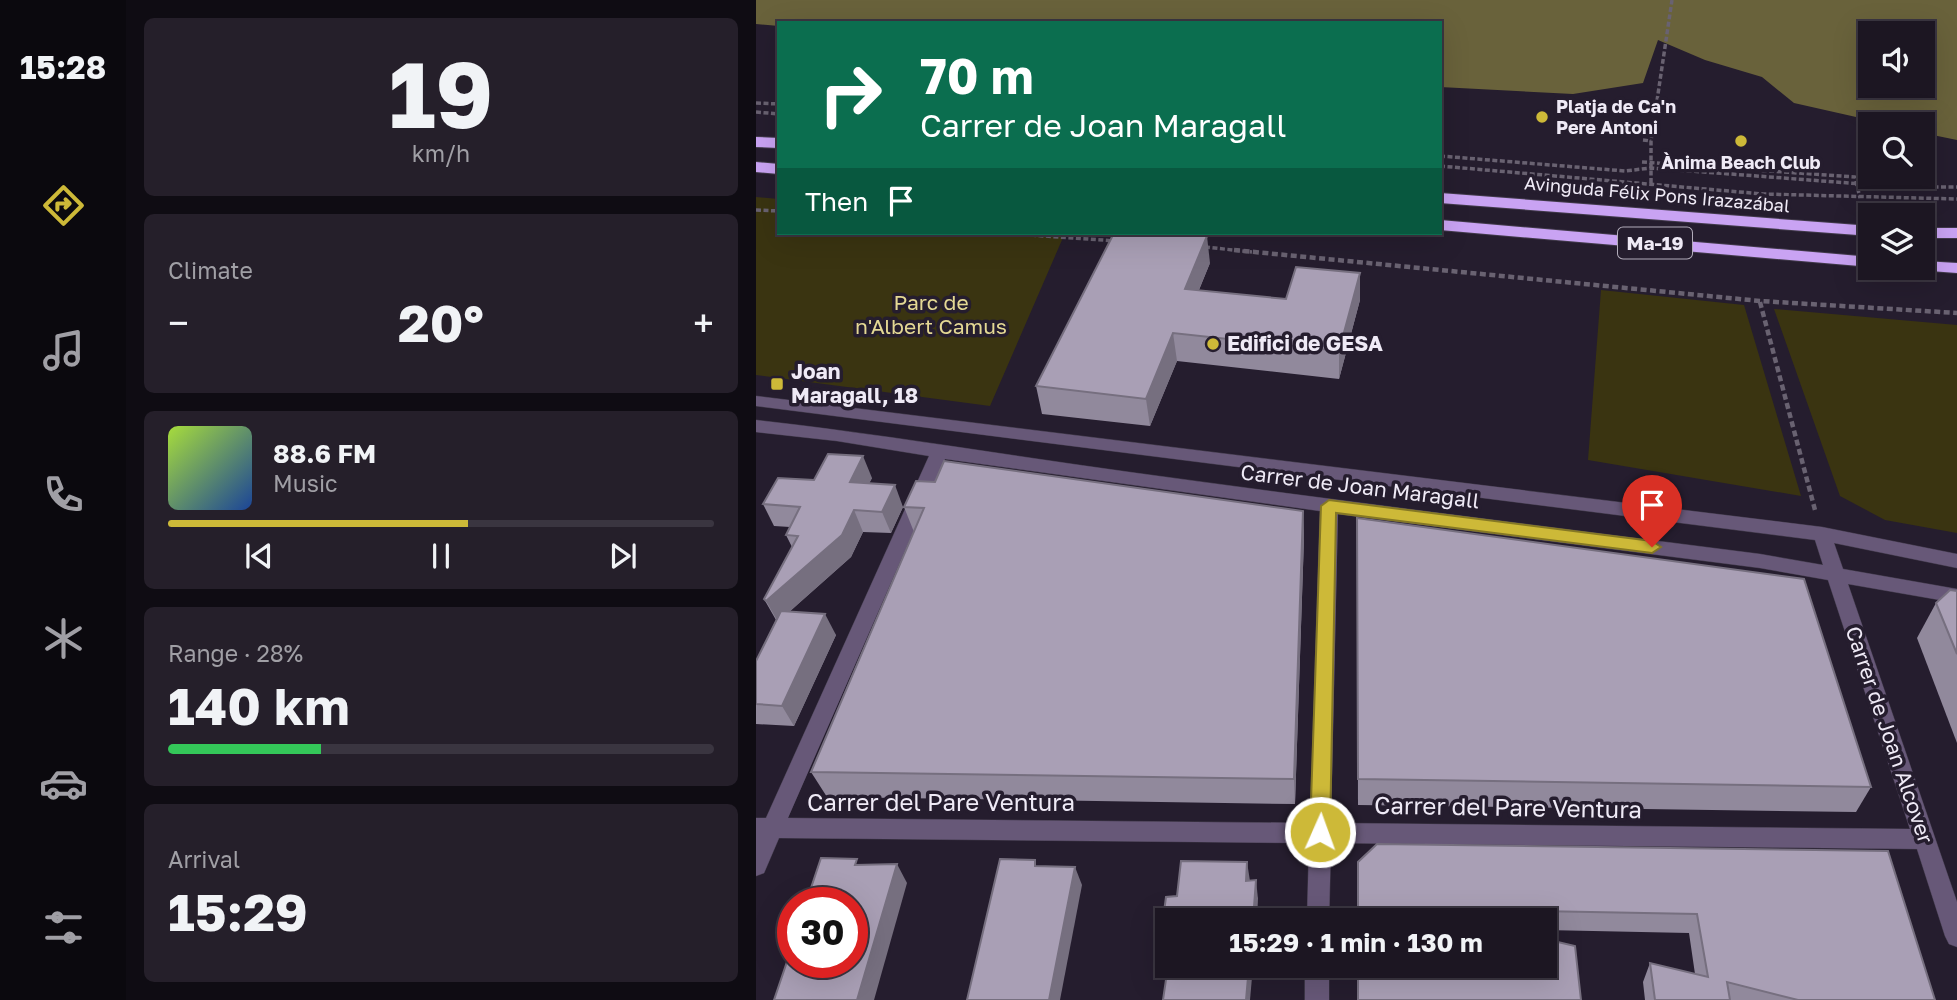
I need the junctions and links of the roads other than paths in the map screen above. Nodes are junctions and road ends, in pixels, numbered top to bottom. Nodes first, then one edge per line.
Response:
1 (756, 142) edge
2 (777, 144) edge
3 (756, 167) edge
4 (777, 169) edge
5 (1442, 198) edge
6 (1442, 225) edge
7 (1858, 230) edge
8 (1935, 233) edge
9 (1957, 233) edge
10 (1858, 261) edge
11 (1935, 267) edge
12 (1957, 268) edge
13 (756, 401) edge
14 (756, 426) edge
15 (939, 452) junction
16 (1329, 506) junction
17 (1822, 534) junction
18 (1957, 561) edge
19 (1835, 572) junction
20 (1957, 596) edge
21 (764, 828) edge
22 (1320, 832) junction
23 (1924, 839) junction
24 (756, 866) edge
25 (1318, 908) edge
26 (1957, 936) edge
27 (1317, 978) edge
28 (1317, 1000) edge

1 - 2 highway
3 - 4 highway
5 - 7 highway, Avinguda Félix Pons Irazazábal / Ma-19
6 - 10 highway, Ma-19
8 - 9 highway
11 - 12 highway
13 - 17 street, Carrer de Joan Maragall
14 - 15 street, Carrer de Joan Maragall
15 - 16 street, Carrer de Joan Maragall
15 - 21 street
16 - 19 street, Carrer de Joan Maragall
16 - 22 street
17 - 18 street, Carrer de Joan Maragall
17 - 19 street, Carrer de Joan Alcover
19 - 20 street, Carrer de Joan Maragall
19 - 23 street, Carrer de Joan Alcover
21 - 22 street, Carrer del Pare Ventura
21 - 24 street
22 - 23 street, Carrer del Pare Ventura
22 - 25 street
23 - 26 street, Carrer de Joan Alcover
27 - 28 street

